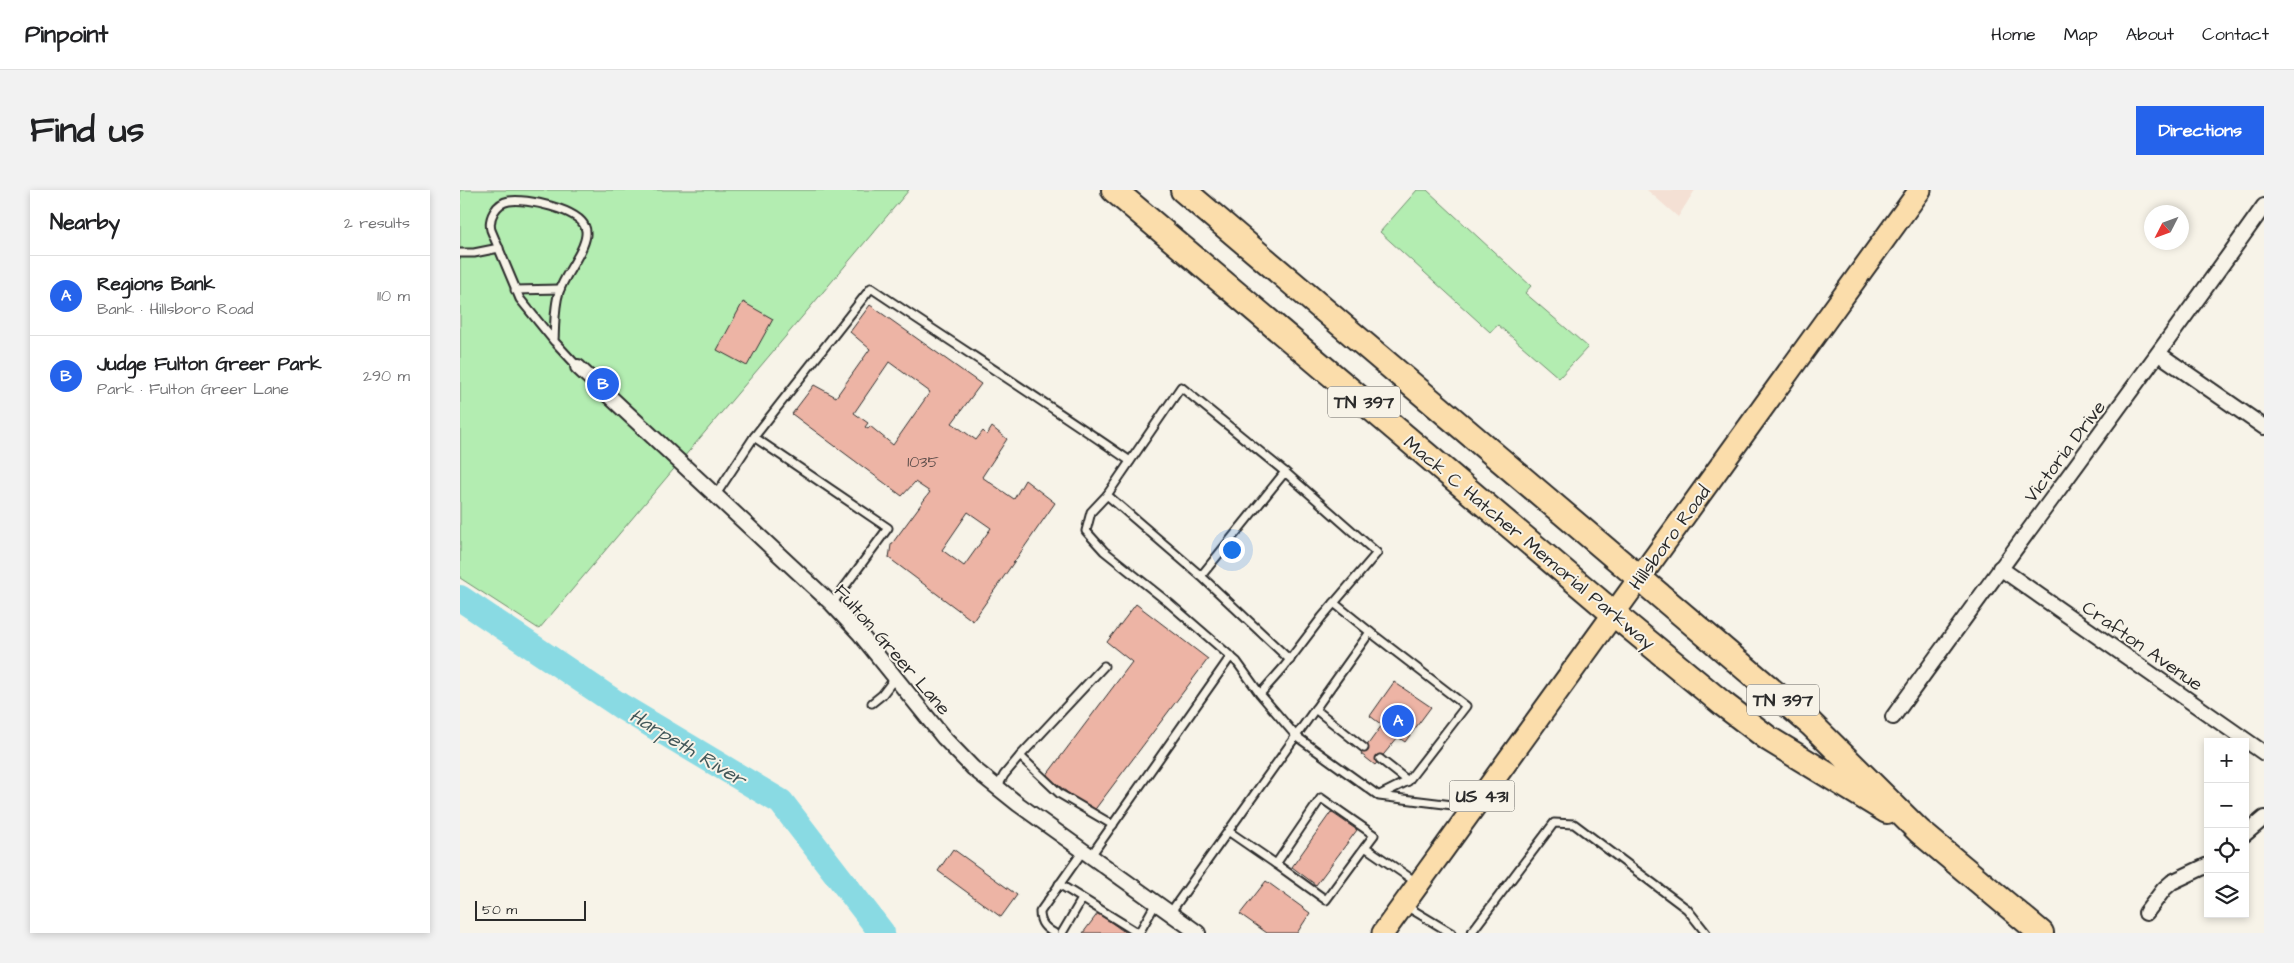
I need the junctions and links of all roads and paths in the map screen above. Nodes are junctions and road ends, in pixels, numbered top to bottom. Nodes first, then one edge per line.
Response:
1 (1114, 190) edge
2 (1183, 190) edge
3 (1920, 190) edge
4 (2264, 206) edge
5 (499, 248) junction
6 (460, 253) edge
7 (560, 289) junction
8 (516, 290) junction
9 (554, 341) junction
10 (2159, 354) junction
11 (578, 367) joint
12 (2264, 427) edge
13 (754, 437) junction
14 (1130, 461) junction
15 (1285, 472) junction
16 (1107, 495) junction
17 (715, 496) junction
18 (2000, 568) junction
19 (1201, 576) junction
20 (1640, 578) junction
21 (1334, 603) junction
22 (832, 604) junction
23 (1614, 614) junction
24 (1370, 632) junction
25 (1231, 656) junction
26 (1290, 660) junction
27 (1104, 666) dead end
28 (895, 678) junction
29 (1260, 694) junction
30 (872, 703) dead end
31 (1315, 708) junction
32 (1893, 717) dead end
33 (1296, 736) junction
34 (1364, 748) dead end
35 (2264, 752) edge
36 (1020, 756) junction
37 (1380, 759) dead end
38 (1408, 781) junction
39 (997, 788) junction
40 (1379, 796) junction
41 (1474, 807) junction
42 (2264, 818) edge
43 (1114, 825) junction
44 (1228, 831) junction
45 (1919, 831) junction
46 (2249, 831) edge
47 (1365, 847) junction
48 (1087, 854) junction
49 (1276, 864) junction
50 (2204, 867) edge
51 (1059, 884) junction
52 (1419, 884) junction
53 (1082, 899) junction
54 (1156, 903) junction
55 (1404, 904) junction
56 (2146, 912) dead end
57 (1170, 913) junction
58 (1054, 933) edge
59 (1062, 933) edge
60 (1138, 933) edge
61 (1198, 933) edge
62 (1383, 933) edge
63 (1451, 933) edge
64 (1471, 933) edge
65 (1706, 933) edge
66 (2041, 933) edge

1 - 23 highway, Mack C Hatcher Memorial Parkway / TN 397
2 - 20 highway, Mack C Hatcher Memorial Parkway / TN 397
3 - 20 main road, Hillsboro Road
4 - 10 street, Victoria Drive
5 - 6 lane
5 - 7 lane
5 - 8 lane
7 - 8 lane
7 - 9 lane
8 - 9 lane
9 - 11 lane
10 - 12 street
10 - 18 street, Victoria Drive
11 - 17 street, Fulton Greer Lane
13 - 14 lane
13 - 17 lane
13 - 22 lane
14 - 15 lane
14 - 16 lane
15 - 19 lane
15 - 21 lane
16 - 19 lane
16 - 25 lane
17 - 22 street, Fulton Greer Lane
18 - 32 street, Victoria Drive
18 - 35 street, Crafton Avenue
19 - 26 lane
20 - 23 main road, Hillsboro Road / US 431
20 - 45 highway, Mack C Hatcher Memorial Parkway / TN 397
21 - 24 lane
21 - 26 lane
22 - 28 street, Fulton Greer Lane
23 - 41 main road, Hillsboro Road / US 431
23 - 45 highway, Mack C Hatcher Memorial Parkway / TN 397
24 - 31 lane
24 - 38 lane
25 - 29 lane
25 - 43 lane
26 - 29 lane
27 - 36 lane
28 - 30 lane
28 - 39 street, Fulton Greer Lane
29 - 33 lane
31 - 33 lane
31 - 34 lane
33 - 40 lane
33 - 44 lane
36 - 39 lane
36 - 43 lane
37 - 38 lane
38 - 40 lane
39 - 48 street, Fulton Greer Lane
40 - 41 lane
41 - 52 main road, Hillsboro Road / US 431
42 - 46 street
43 - 48 lane
44 - 49 lane
44 - 57 lane
45 - 66 highway, Mack C Hatcher Memorial Parkway / TN 397
47 - 49 lane
47 - 49 lane
47 - 52 lane
48 - 51 lane
48 - 54 street, Fulton Greer Lane
50 - 56 street
51 - 53 lane
51 - 58 lane
52 - 55 main road, Hillsboro Road / US 431
53 - 59 lane
53 - 60 lane
54 - 57 street, Fulton Greer Lane
54 - 60 lane
55 - 62 main road, Hillsboro Road / US 431
55 - 63 lane
57 - 61 street, Fulton Greer Lane
64 - 65 lane

